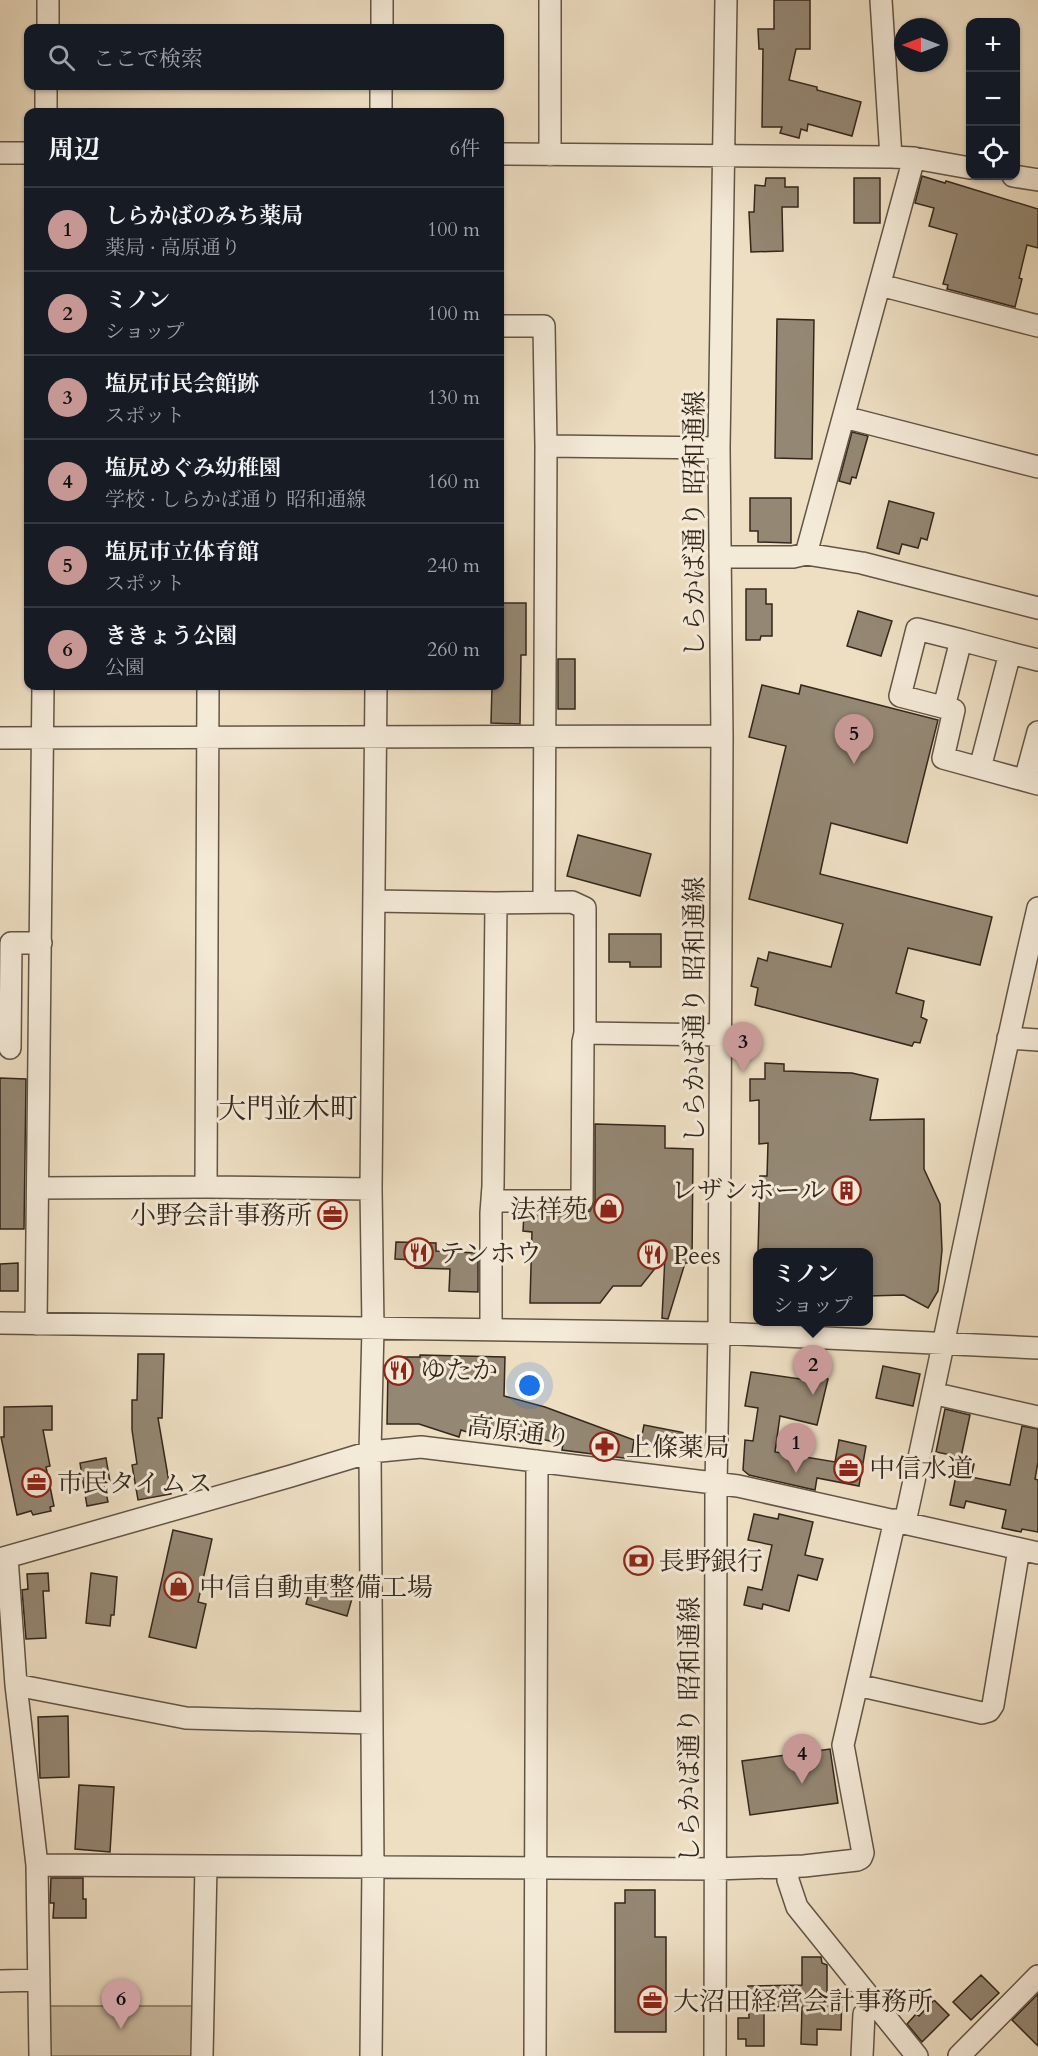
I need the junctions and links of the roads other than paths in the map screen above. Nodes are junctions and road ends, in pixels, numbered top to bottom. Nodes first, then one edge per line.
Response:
1 (48, 0) edge
2 (382, 0) edge
3 (550, 0) edge
4 (726, 0) edge
5 (881, 0) edge
6 (48, 24) edge
7 (382, 24) edge
8 (46, 90) edge
9 (381, 90) edge
10 (46, 108) edge
11 (381, 108) edge
12 (0, 153) edge
13 (24, 153) edge
14 (504, 154) edge
15 (550, 155) junction
16 (724, 155) junction
17 (891, 157) junction
18 (914, 158) junction
19 (966, 167) edge
20 (1020, 177) edge
21 (1038, 180) edge
22 (880, 285) junction
23 (504, 326) edge
24 (1038, 326) edge
25 (844, 417) junction
26 (546, 446) junction
27 (719, 448) junction
28 (1038, 467) edge
29 (806, 554) junction
30 (720, 557) junction
31 (1038, 608) edge
32 (961, 640) junction
33 (1010, 652) junction
34 (1038, 660) edge
35 (43, 690) edge
36 (207, 690) edge
37 (376, 690) edge
38 (944, 707) junction
39 (1038, 732) edge
40 (722, 736) junction
41 (207, 737) junction
42 (375, 737) junction
43 (0, 738) edge
44 (43, 738) junction
45 (543, 738) junction
46 (980, 768) junction
47 (1031, 782) edge
48 (374, 901) junction
49 (544, 902) junction
50 (496, 903) junction
51 (1038, 908) edge
52 (41, 943) junction
53 (5, 1005) edge
54 (585, 1033) junction
55 (720, 1035) junction
56 (1008, 1038) junction
57 (1038, 1040) edge
58 (5, 1048) edge
59 (40, 1048) junction
60 (206, 1187) junction
61 (39, 1188) junction
62 (371, 1189) junction
63 (492, 1201) junction
64 (0, 1323) edge
65 (36, 1324) junction
66 (373, 1328) junction
67 (491, 1329) junction
68 (719, 1333) junction
69 (945, 1343) junction
70 (1038, 1348) edge
71 (945, 1396) dead end
72 (1038, 1417) edge
73 (370, 1452) junction
74 (537, 1461) junction
75 (716, 1484) junction
76 (900, 1521) junction
77 (1028, 1551) edge
78 (3, 1558) edge
79 (16, 1685) junction
80 (857, 1685) junction
81 (372, 1723) junction
82 (37, 1865) junction
83 (206, 1866) junction
84 (373, 1866) junction
85 (535, 1867) junction
86 (788, 1867) junction
87 (716, 1869) junction
88 (1038, 1976) edge
89 (39, 1980) junction
90 (0, 1981) edge
91 (874, 2004) junction
92 (40, 2056) edge
93 (202, 2056) edge
94 (370, 2056) edge
95 (535, 2056) edge
96 (715, 2056) edge
97 (862, 2056) edge
98 (917, 2056) edge
99 (959, 2056) edge

1 - 6 street
2 - 7 street
3 - 15 street
4 - 16 street, しらかば通り 昭和通線
5 - 17 street
8 - 10 street
9 - 11 street
12 - 13 street
14 - 15 street
15 - 16 street
16 - 17 street
16 - 27 street, しらかば通り 昭和通線
17 - 18 street
18 - 19 street
18 - 22 street
20 - 21 street
22 - 24 street
22 - 25 street
23 - 26 street
25 - 28 street
25 - 29 street
26 - 27 street
26 - 45 street
27 - 30 street, しらかば通り 昭和通線
29 - 30 street
29 - 31 street
30 - 40 street, しらかば通り 昭和通線
32 - 33 street
32 - 38 street
32 - 38 street
33 - 34 street
33 - 46 street
35 - 44 street
36 - 41 street
37 - 42 street
38 - 46 street
39 - 47 street
40 - 45 street
40 - 55 street, しらかば通り 昭和通線
41 - 42 street
41 - 44 street
41 - 60 street
42 - 45 street
42 - 48 street
43 - 44 street
44 - 52 street
45 - 49 street
46 - 47 street
48 - 50 street
48 - 62 street
49 - 50 street
49 - 54 street
50 - 63 street
51 - 56 street
52 - 53 street
52 - 59 street
53 - 58 street
54 - 55 street
54 - 63 street
55 - 68 street, しらかば通り 昭和通線
56 - 57 street
56 - 69 street
58 - 59 street
59 - 61 street
60 - 61 street
60 - 62 street
61 - 65 street
62 - 66 street
63 - 67 street
64 - 65 street
65 - 66 street
66 - 67 street
66 - 73 street
67 - 68 street
68 - 69 street
68 - 75 street, しらかば通り 昭和通線
69 - 70 street
69 - 76 street
71 - 72 street
73 - 74 street, 高原通り
73 - 78 street, 高原通り
73 - 81 street
74 - 75 street, 高原通り
74 - 85 street
75 - 76 street, 高原通り
75 - 87 street, しらかば通り 昭和通線
76 - 77 street, 高原通り
76 - 80 street
77 - 80 street
78 - 79 street
79 - 81 street
79 - 82 street
80 - 86 street
81 - 84 street
82 - 83 street
82 - 89 street
83 - 84 street
83 - 93 street
84 - 85 street
84 - 94 street
85 - 87 street
85 - 95 street
86 - 87 street
86 - 91 street
87 - 96 street, しらかば通り 昭和通線
88 - 99 street
89 - 90 street
89 - 92 street
91 - 97 street
91 - 98 street

